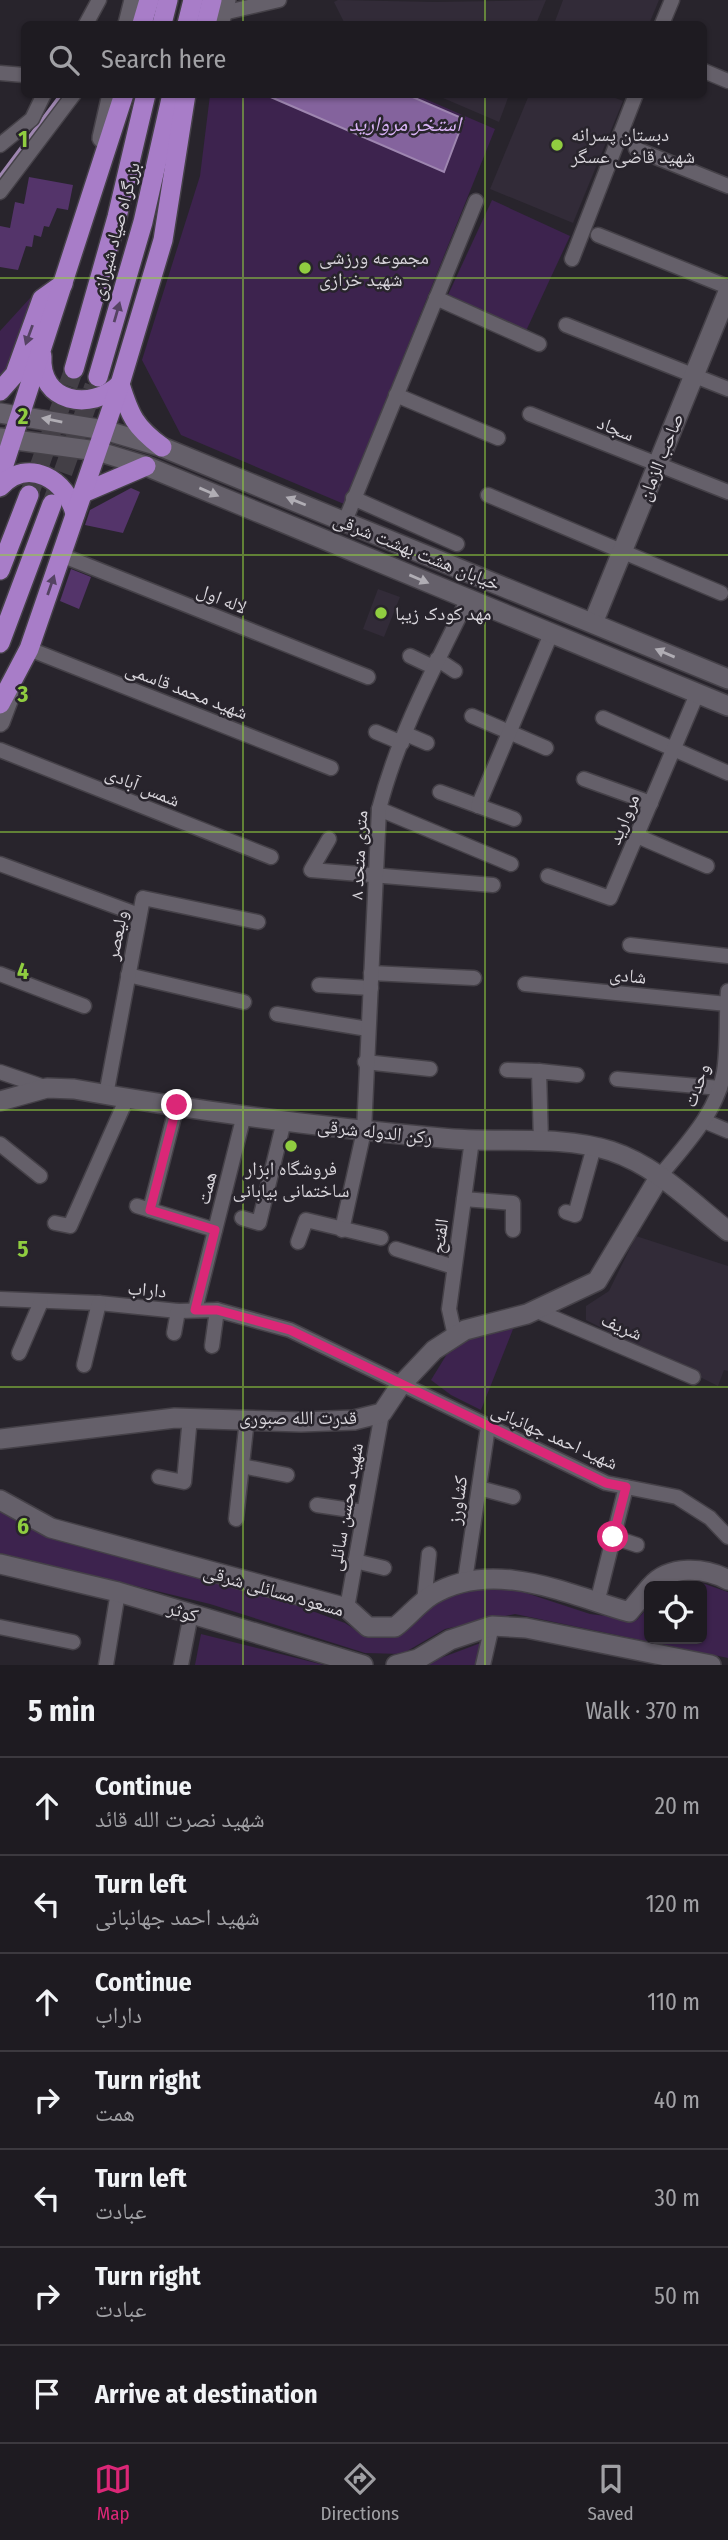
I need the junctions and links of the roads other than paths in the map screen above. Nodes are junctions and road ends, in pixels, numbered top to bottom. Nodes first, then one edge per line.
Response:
1 (99, 0) edge
2 (134, 0) edge
3 (149, 0) edge
4 (168, 0) edge
5 (193, 0) edge
6 (279, 0) edge
7 (672, 0) edge
8 (220, 9) edge
9 (88, 21) edge
10 (132, 21) edge
11 (134, 21) edge
12 (163, 21) edge
13 (188, 21) edge
14 (664, 21) edge
15 (707, 72) edge
16 (0, 73) edge
17 (21, 75) edge
18 (728, 81) edge
19 (42, 98) edge
20 (71, 98) edge
21 (111, 98) edge
22 (123, 98) edge
23 (145, 98) edge
24 (171, 98) edge
25 (185, 98) edge
26 (195, 98) edge
27 (634, 98) edge
28 (0, 145) edge
29 (636, 149) dead end
30 (728, 186) edge
31 (0, 192) edge
32 (89, 194) junction
33 (476, 201) dead end
34 (598, 235) dead end
35 (163, 240) junction
36 (572, 259) dead end
37 (63, 284) junction
38 (728, 290) edge
39 (436, 298) junction
40 (566, 325) dead end
41 (539, 344) dead end
42 (43, 348) junction
43 (74, 369) tunnel mouth
44 (693, 375) junction
45 (98, 377) tunnel mouth
46 (120, 384) junction
47 (728, 390) edge
48 (0, 391) edge
49 (396, 395) junction
50 (0, 412) edge
51 (530, 414) dead end
52 (22, 415) junction
53 (104, 430) junction
54 (6, 438) edge
55 (498, 438) dead end
56 (162, 447) junction
57 (97, 450) junction
58 (656, 464) junction
59 (146, 466) junction
60 (0, 477) edge
61 (0, 487) edge
62 (728, 492) edge
63 (83, 493) junction
64 (29, 495) tunnel mouth
65 (488, 495) dead end
66 (353, 498) junction
67 (51, 504) tunnel mouth
68 (75, 514) junction
69 (345, 521) junction
70 (457, 544) dead end
71 (621, 551) junction
72 (61, 555) junction
73 (0, 570) edge
74 (721, 593) dead end
75 (468, 599) junction
76 (593, 623) junction
77 (551, 634) junction
78 (636, 640) junction
79 (0, 643) edge
80 (29, 649) junction
81 (410, 656) dead end
82 (435, 663) junction
83 (625, 664) junction
84 (455, 671) dead end
85 (368, 677) dead end
86 (728, 679) edge
87 (697, 694) junction
88 (0, 704) edge
89 (728, 706) edge
90 (472, 716) dead end
91 (603, 718) dead end
92 (0, 722) edge
93 (376, 732) dead end
94 (509, 733) junction
95 (404, 739) junction
96 (427, 743) dead end
97 (546, 748) dead end
98 (674, 749) junction
99 (0, 750) edge
100 (331, 768) dead end
101 (728, 773) edge
102 (584, 779) dead end
103 (440, 792) dead end
104 (651, 803) junction
105 (478, 806) junction
106 (379, 809) junction
107 (514, 819) dead end
108 (637, 836) junction
109 (329, 839) dead end
110 (271, 858) dead end
111 (0, 864) edge
112 (511, 864) dead end
113 (707, 866) dead end
114 (548, 876) dead end
115 (376, 877) junction
116 (493, 885) dead end
117 (139, 915) junction
118 (258, 922) dead end
119 (630, 945) dead end
120 (728, 956) edge
121 (0, 974) edge
122 (128, 975) junction
123 (474, 978) dead end
124 (371, 980) junction
125 (525, 984) dead end
126 (319, 985) dead end
127 (728, 991) edge
128 (244, 1002) dead end
129 (727, 1004) edge
130 (84, 1006) dead end
131 (277, 1014) dead end
132 (368, 1029) junction
133 (365, 1062) junction
134 (430, 1069) dead end
135 (507, 1070) dead end
136 (726, 1070) edge
137 (539, 1071) junction
138 (0, 1072) edge
139 (577, 1075) dead end
140 (617, 1079) dead end
141 (47, 1088) junction
142 (720, 1088) junction
143 (106, 1095) junction
144 (127, 1098) junction
145 (0, 1101) edge
146 (177, 1105) junction
147 (244, 1115) junction
148 (284, 1121) junction
149 (704, 1121) junction
150 (363, 1131) junction
151 (728, 1131) edge
152 (472, 1140) junction
153 (541, 1142) junction
154 (0, 1144) edge
155 (594, 1147) junction
156 (40, 1176) dead end
157 (660, 1176) junction
158 (464, 1199) junction
159 (566, 1212) dead end
160 (242, 1218) dead end
161 (55, 1223) dead end
162 (215, 1230) junction
163 (341, 1230) junction
164 (513, 1230) dead end
165 (728, 1231) edge
166 (381, 1238) dead end
167 (298, 1242) dead end
168 (396, 1249) dead end
169 (454, 1267) junction
170 (0, 1299) edge
171 (41, 1302) junction
172 (99, 1303) junction
173 (195, 1310) junction
174 (217, 1310) junction
175 (535, 1310) junction
176 (178, 1311) junction
177 (174, 1333) dead end
178 (455, 1336) junction
179 (212, 1346) dead end
180 (19, 1353) dead end
181 (84, 1365) dead end
182 (693, 1377) dead end
183 (400, 1386) junction
184 (382, 1413) junction
185 (190, 1417) junction
186 (247, 1419) junction
187 (488, 1427) junction
188 (0, 1439) edge
189 (242, 1466) junction
190 (287, 1475) dead end
191 (159, 1477) dead end
192 (626, 1487) junction
193 (478, 1488) junction
194 (513, 1497) dead end
195 (0, 1500) edge
196 (317, 1505) dead end
197 (364, 1512) junction
198 (236, 1519) dead end
199 (613, 1537) junction
200 (728, 1537) edge
201 (637, 1545) dead end
202 (429, 1554) dead end
203 (355, 1561) junction
204 (0, 1564) edge
205 (384, 1568) dead end
206 (465, 1580) junction
207 (728, 1580) edge
208 (655, 1581) edge
209 (118, 1592) junction
210 (644, 1594) edge
211 (424, 1602) junction
212 (597, 1603) junction
213 (346, 1608) junction
214 (191, 1614) junction
215 (492, 1626) junction
216 (0, 1627) edge
217 (73, 1642) dead end
218 (107, 1665) edge
219 (181, 1665) edge
220 (363, 1665) edge
221 (396, 1665) edge
222 (483, 1665) edge
223 (711, 1665) edge

1 - 9 street
2 - 10 main road
3 - 11 highway
4 - 12 highway
5 - 13 highway
6 - 8 street
7 - 14 street
15 - 18 street
16 - 17 street
19 - 28 street
20 - 31 street
21 - 32 main road
22 - 32 highway
23 - 43 highway, بزرگراه صیاد شیرازی
45 -> 24 highway, بزرگراه صیاد شیرازی
25 - 35 highway
26 - 35 main road
27 - 36 street
29 - 30 street
32 - 37 highway
33 - 39 street
34 - 38 street
35 - 46 highway
37 - 42 highway
37 -> 48 highway
38 - 44 main road, صاحب الزمان
39 - 41 street
39 - 49 street
40 - 44 street
42 - 46 highway
42 - 52 highway
44 - 47 street
44 - 58 main road, صاحب الزمان
46 - 53 highway
46 - 56 highway
49 - 55 street
49 - 66 street
50 - 52 main road, خیابان هشت بهشت شرقی
51 - 58 street, سجاد
53 -> 52 main road, خیابان هشت بهشت شرقی
52 - 54 highway
53 - 56 main road, خیابان هشت بهشت شرقی
53 - 57 highway
54 - 57 main road, خیابان هشت بهشت شرقی
54 - 60 highway
69 -> 56 main road, خیابان هشت بهشت شرقی
57 - 59 main road, خیابان هشت بهشت شرقی
57 - 63 highway
58 - 62 street, سجاد
58 - 71 main road, صاحب الزمان
59 - 63 highway
59 -> 75 main road, خیابان هشت بهشت شرقی
61 - 68 highway
63 - 68 highway
64 - 73 highway
65 - 71 street
66 - 69 street
66 - 70 street
67 - 79 highway
68 - 72 highway
69 - 76 main road, خیابان هشت بهشت شرقی
71 - 74 street
71 - 76 main road, صاحب الزمان
80 -> 72 highway
72 - 85 street, لاله اول
75 - 77 main road, خیابان هشت بهشت شرقی
75 - 82 street, ۸ متری متحد
76 - 78 main road, خیابان هشت بهشت شرقی
77 - 83 main road, خیابان هشت بهشت شرقی
77 - 94 street
78 - 83 main road
86 -> 78 main road, خیابان هشت بهشت شرقی
80 - 88 highway
80 - 92 main road
80 - 100 street, شهید محمد قاسمی
81 - 82 street
82 - 84 street
82 - 95 street, ۸ متری متحد
83 - 87 main road, خیابان هشت بهشت شرقی
87 - 89 main road, خیابان هشت بهشت شرقی
87 - 98 street, مروارید
90 - 94 street
91 - 98 street
93 - 95 street
94 - 97 street
94 - 105 street
95 - 96 street
95 - 106 street, ۸ متری متحد
98 - 101 street
98 - 104 street, مروارید
99 - 110 street, شمس آبادی
102 - 104 street
103 - 105 street
104 - 108 street, مروارید
105 - 107 street
106 - 112 street
106 - 115 street, ۸ متری متحد
108 - 113 street
108 - 114 street, مروارید
109 - 115 street
111 - 117 street
115 - 116 street
115 - 124 street, ۸ متری متحد
117 - 118 street, ولیعصر
117 - 122 street, ولیعصر
119 - 120 street
121 - 130 street
122 - 128 street
122 - 143 street, ولیعصر
123 - 124 street
124 - 126 street
124 - 132 street, ۸ متری متحد
125 - 129 street, شادی
127 - 129 street, وحدت
129 - 136 street, وحدت
131 - 132 street
132 - 133 street, ۸ متری متحد
133 - 134 street
133 - 150 street, ۸ متری متحد
135 - 137 street
136 - 142 street, وحدت
137 - 139 street
137 - 153 street
138 - 141 street
140 - 142 street
141 - 143 main road, رکن الدوله شرقی
141 - 145 main road, رکن الدوله شرقی
142 - 149 street, وحدت
143 - 144 main road, رکن الدوله شرقی
144 - 146 main road, رکن الدوله شرقی
144 - 161 street
146 - 147 main road, رکن الدوله شرقی
146 - 162 street
147 - 148 main road, رکن الدوله شرقی
147 - 162 street, همت
148 - 150 main road, رکن الدوله شرقی
148 - 160 street
149 - 151 street
149 - 157 street, وحدت
150 - 152 main road, رکن الدوله شرقی
150 - 163 street, ۸ متری متحد
152 - 153 main road, رکن الدوله شرقی
152 - 158 street, الفتح
153 - 155 main road, رکن الدوله شرقی
154 - 156 street
155 - 157 main road, رکن الدوله شرقی
155 - 159 street
157 - 165 main road, رکن الدوله شرقی
157 - 175 main road, قدرت الله صبوری
158 - 164 street
158 - 169 street, الفتح
162 - 173 street, همت
163 - 166 street
163 - 167 street
168 - 169 street
169 - 178 street, الفتح
170 - 171 street, داراب
171 - 172 street, داراب
171 - 180 street
172 - 176 street, داراب
172 - 181 street
173 - 174 street, داراب
173 - 176 street, داراب
174 - 179 street
174 - 183 street, داراب
175 - 178 main road, قدرت الله صبوری
175 - 182 street, شریف
176 - 177 street
178 - 183 main road, قدرت الله صبوری
183 - 184 main road, قدرت الله صبوری
183 - 187 street, شهید احمد جهانبانی
184 - 186 main road, قدرت الله صبوری
184 - 197 street, شهید محسن سائلی
185 - 186 main road, قدرت الله صبوری
185 - 188 main road, قدرت الله صبوری
185 - 191 street
186 - 189 street
187 - 192 street, شهید احمد جهانبانی
187 - 193 street, کشاورز
189 - 190 street
189 - 198 street
192 - 199 street
192 - 200 street, شهید احمد جهانبانی
193 - 194 street
193 - 206 street, کشاورز
195 - 213 main road, مسعود مسائلی شرقی
196 - 197 street
197 - 203 street, شهید محسن سائلی
199 - 201 street
199 - 212 street
202 - 211 street
203 - 205 street
203 - 213 street, شهید محسن سائلی
204 - 209 main road, کوثر
206 - 211 main road, مسعود مسائلی شرقی
206 - 212 main road, مسعود مسائلی شرقی
207 - 208 main road, مسعود مسائلی شرقی
209 - 214 main road, کوثر
209 - 218 street
210 - 212 main road, مسعود مسائلی شرقی
211 - 213 main road, مسعود مسائلی شرقی
214 - 219 street
214 - 220 main road, کوثر
215 - 221 main road
215 - 222 street
215 - 223 main road
216 - 217 street

